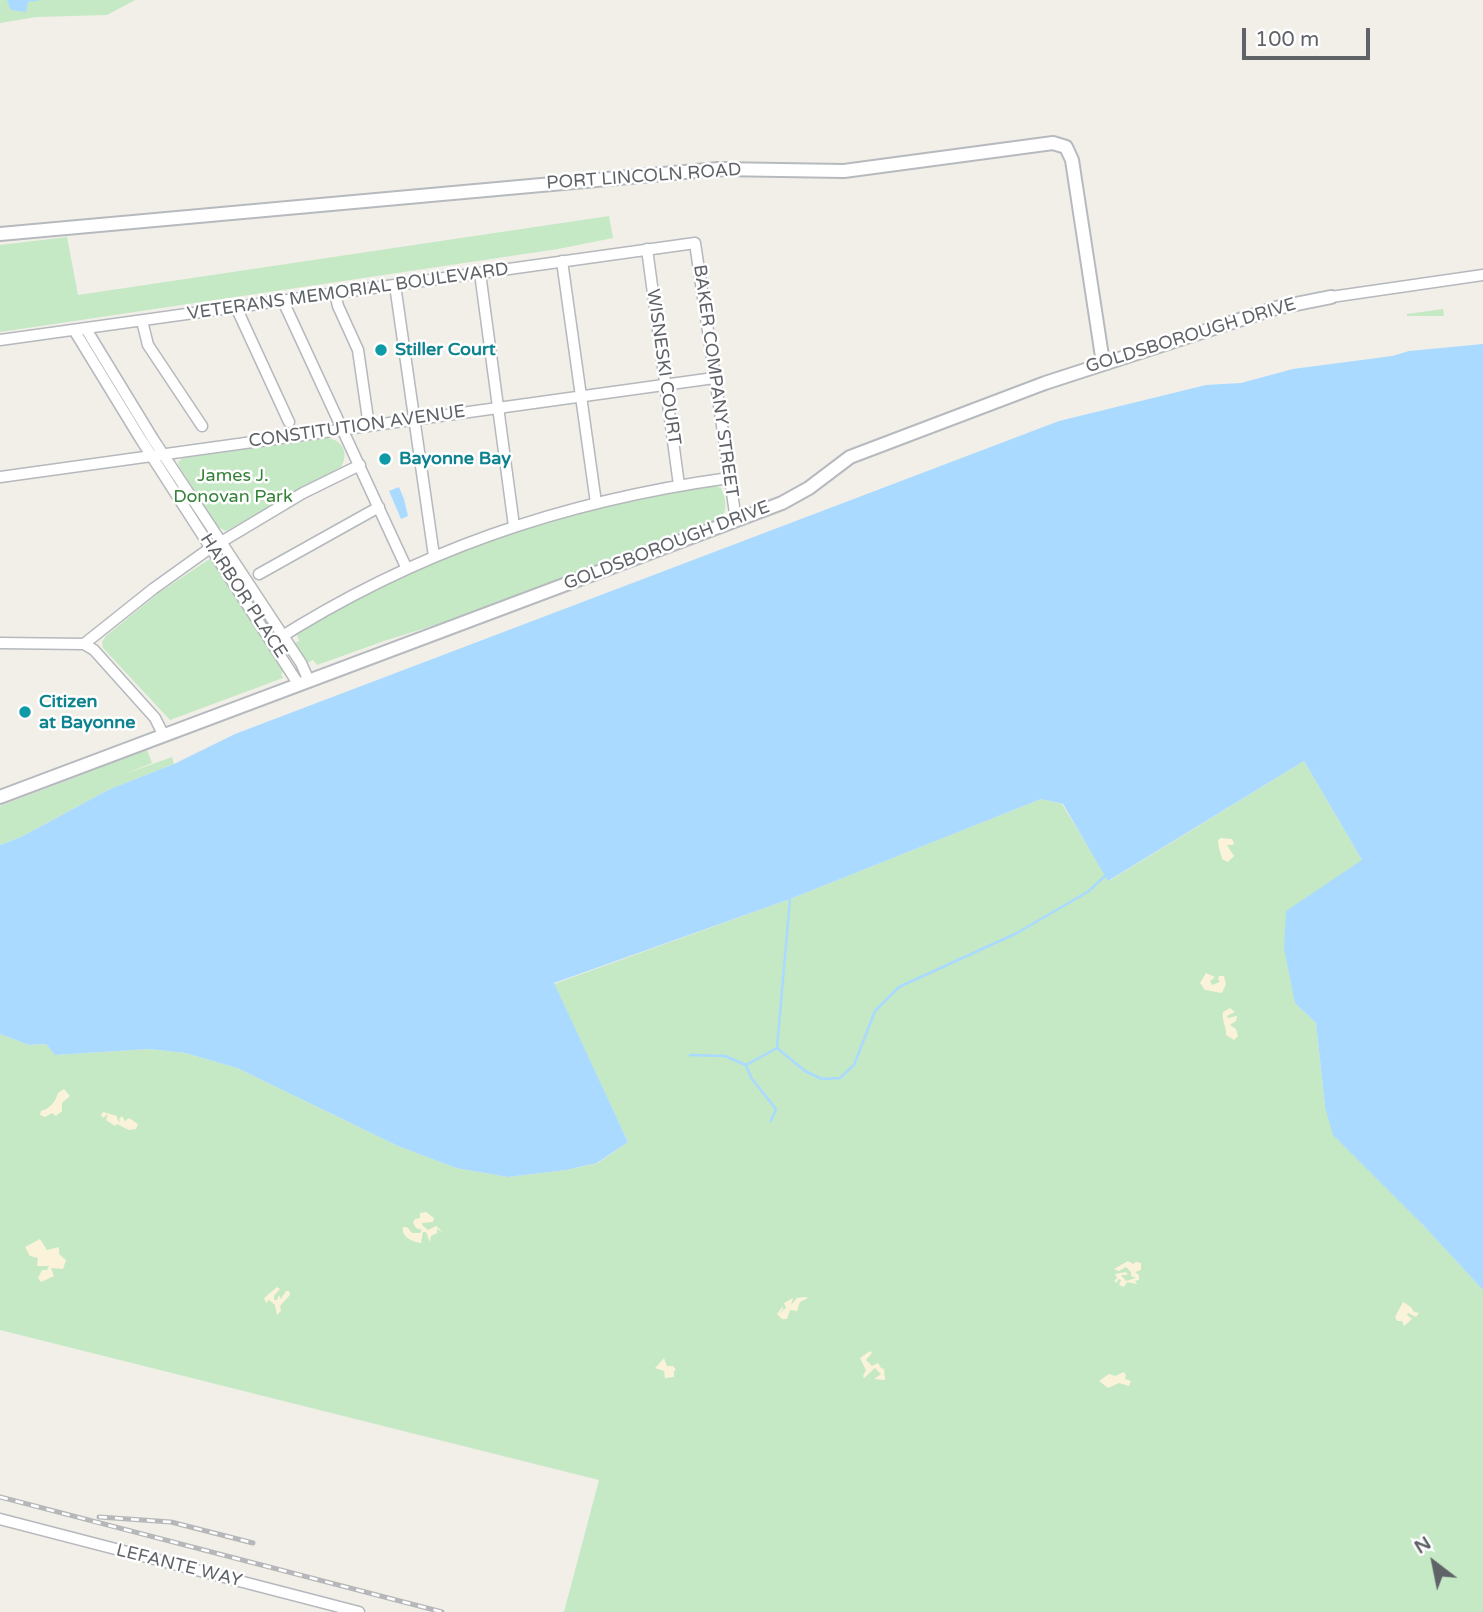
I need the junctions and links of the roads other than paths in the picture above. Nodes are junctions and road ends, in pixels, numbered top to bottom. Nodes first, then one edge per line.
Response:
1 (1, 234) edge
2 (695, 243) joint
3 (647, 249) junction
4 (562, 261) junction
5 (480, 273) junction
6 (1483, 275) edge
7 (395, 285) junction
8 (335, 293) junction
9 (1331, 297) joint
10 (283, 301) junction
11 (236, 307) junction
12 (142, 321) junction
13 (86, 329) junction
14 (74, 330) junction
15 (0, 340) edge
16 (1103, 363) junction
17 (714, 378) junction
18 (665, 385) junction
19 (581, 396) junction
20 (498, 408) junction
21 (414, 420) junction
22 (289, 422) dead end
23 (202, 426) dead end
24 (369, 426) junction
25 (344, 429) junction
26 (164, 454) junction
27 (152, 456) junction
28 (360, 465) junction
29 (0, 477) edge
30 (729, 478) junction
31 (679, 485) junction
32 (596, 503) junction
33 (379, 507) junction
34 (736, 520) junction
35 (514, 526) junction
36 (222, 541) junction
37 (212, 547) junction
38 (434, 555) junction
39 (407, 567) junction
40 (259, 574) dead end
41 (283, 635) junction
42 (273, 642) junction
43 (0, 643) edge
44 (84, 644) junction
45 (304, 683) junction
46 (164, 736) junction
47 (0, 797) edge
48 (0, 1520) edge
49 (359, 1612) edge

1 - 16 street, PORT LINCOLN ROAD
2 - 3 street, VETERANS MEMORIAL BOULEVARD
2 - 17 street, BAKER COMPANY STREET
3 - 4 street, VETERANS MEMORIAL BOULEVARD
3 - 18 street, WISNESKI COURT
4 - 5 street, VETERANS MEMORIAL BOULEVARD
4 - 19 street
5 - 7 street, VETERANS MEMORIAL BOULEVARD
5 - 20 street
6 - 9 street
7 - 8 street, VETERANS MEMORIAL BOULEVARD
7 - 21 street
8 - 10 street, VETERANS MEMORIAL BOULEVARD
8 - 24 street
9 - 16 street, GOLDSBOROUGH DRIVE
10 - 11 street, VETERANS MEMORIAL BOULEVARD
10 - 25 street
11 - 12 street, VETERANS MEMORIAL BOULEVARD
11 - 22 street
12 - 13 street, VETERANS MEMORIAL BOULEVARD
12 - 23 street
13 - 14 street, VETERANS MEMORIAL BOULEVARD
13 - 26 street, HARBOR PLACE
14 - 15 street, VETERANS MEMORIAL BOULEVARD
14 - 27 street, HARBOR PLACE
16 - 34 street, GOLDSBOROUGH DRIVE
17 - 18 street, CONSTITUTION AVENUE
17 - 30 street, BAKER COMPANY STREET
18 - 19 street, CONSTITUTION AVENUE
18 - 31 street, WISNESKI COURT
19 - 20 street, CONSTITUTION AVENUE
19 - 32 street
20 - 21 street, CONSTITUTION AVENUE
20 - 35 street
21 - 24 street, CONSTITUTION AVENUE
21 - 38 street
24 - 25 street, CONSTITUTION AVENUE
25 - 26 street, CONSTITUTION AVENUE
25 - 28 street
26 - 27 street, CONSTITUTION AVENUE
26 - 36 street, HARBOR PLACE
27 - 29 street, CONSTITUTION AVENUE
27 - 37 street, HARBOR PLACE
28 - 33 street
28 - 36 street
30 - 31 street
30 - 34 street, BAKER COMPANY STREET
31 - 32 street
32 - 35 street
33 - 39 street
33 - 40 street
34 - 45 street, GOLDSBOROUGH DRIVE
35 - 38 street
36 - 37 street
36 - 41 street, HARBOR PLACE
37 - 42 street, HARBOR PLACE
37 - 44 street
38 - 39 street
39 - 41 street
41 - 42 street
41 - 45 street, HARBOR PLACE
42 - 45 street, HARBOR PLACE
43 - 44 street
44 - 46 street
45 - 46 street, GOLDSBOROUGH DRIVE
46 - 47 street, GOLDSBOROUGH DRIVE
48 - 49 street, LEFANTE WAY

